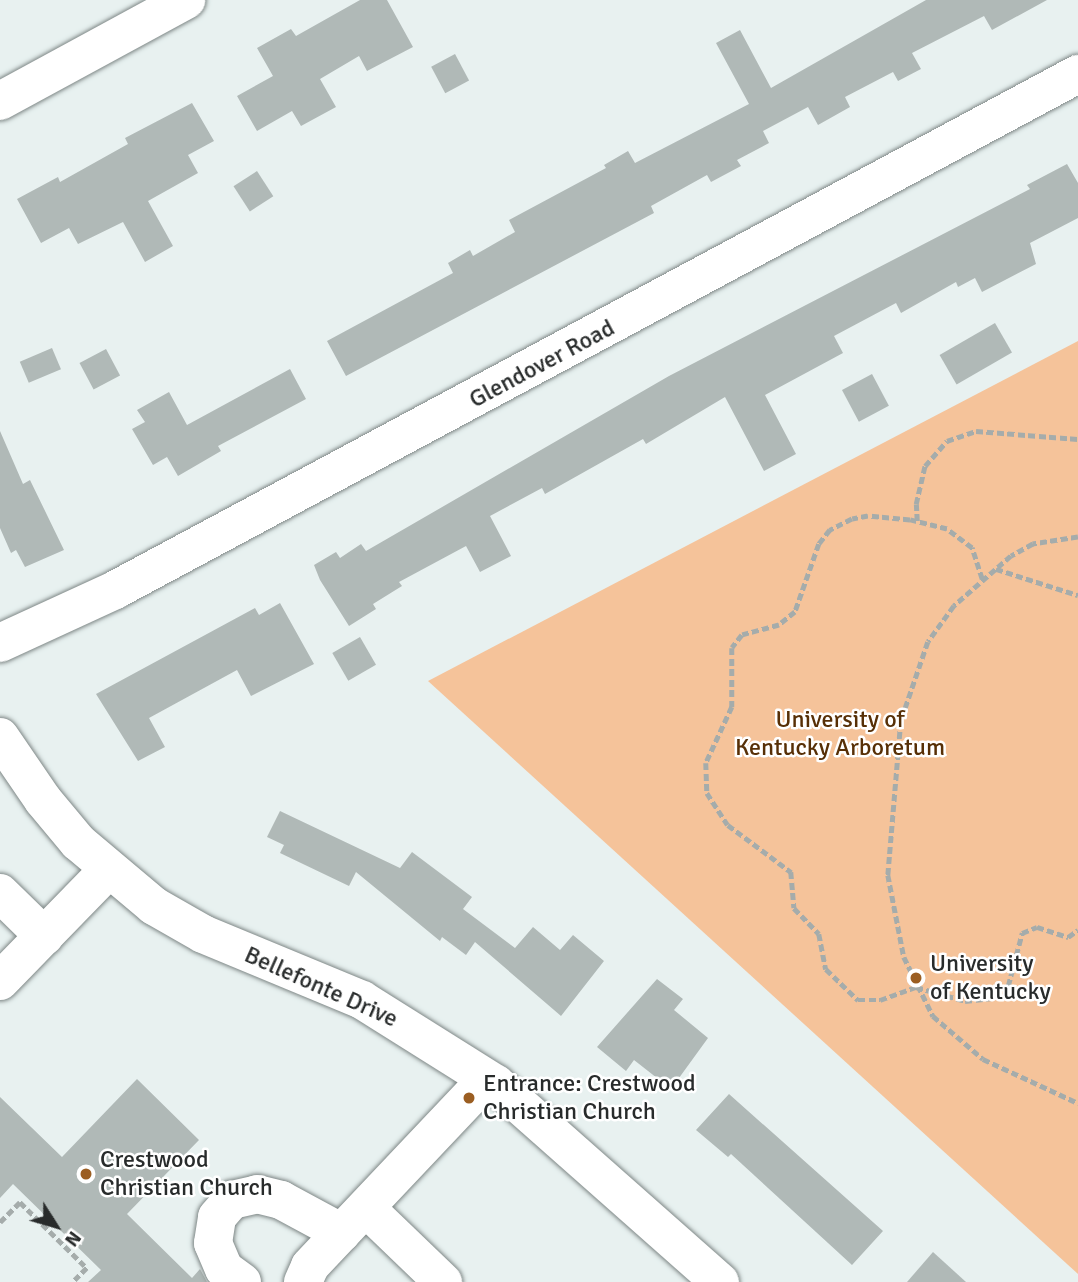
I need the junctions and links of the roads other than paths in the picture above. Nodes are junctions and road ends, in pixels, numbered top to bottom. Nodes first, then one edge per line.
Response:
1 (186, 0) edge
2 (1078, 74) edge
3 (0, 101) edge
4 (0, 643) edge
5 (0, 737) edge
6 (108, 870) junction
7 (0, 893) edge
8 (44, 936) junction
9 (0, 981) edge
10 (488, 1079) junction
11 (354, 1221) junction
12 (697, 1275) edge
13 (242, 1282) edge
14 (303, 1282) edge
15 (443, 1282) edge

1 - 3 street
2 - 4 street, Glendover Road
5 - 6 street, Bellefonte Drive
6 - 8 street
6 - 10 street, Bellefonte Drive
7 - 8 street
8 - 9 street
10 - 11 street
10 - 12 street, Bellefonte Drive
11 - 13 street
11 - 14 street
11 - 15 street

